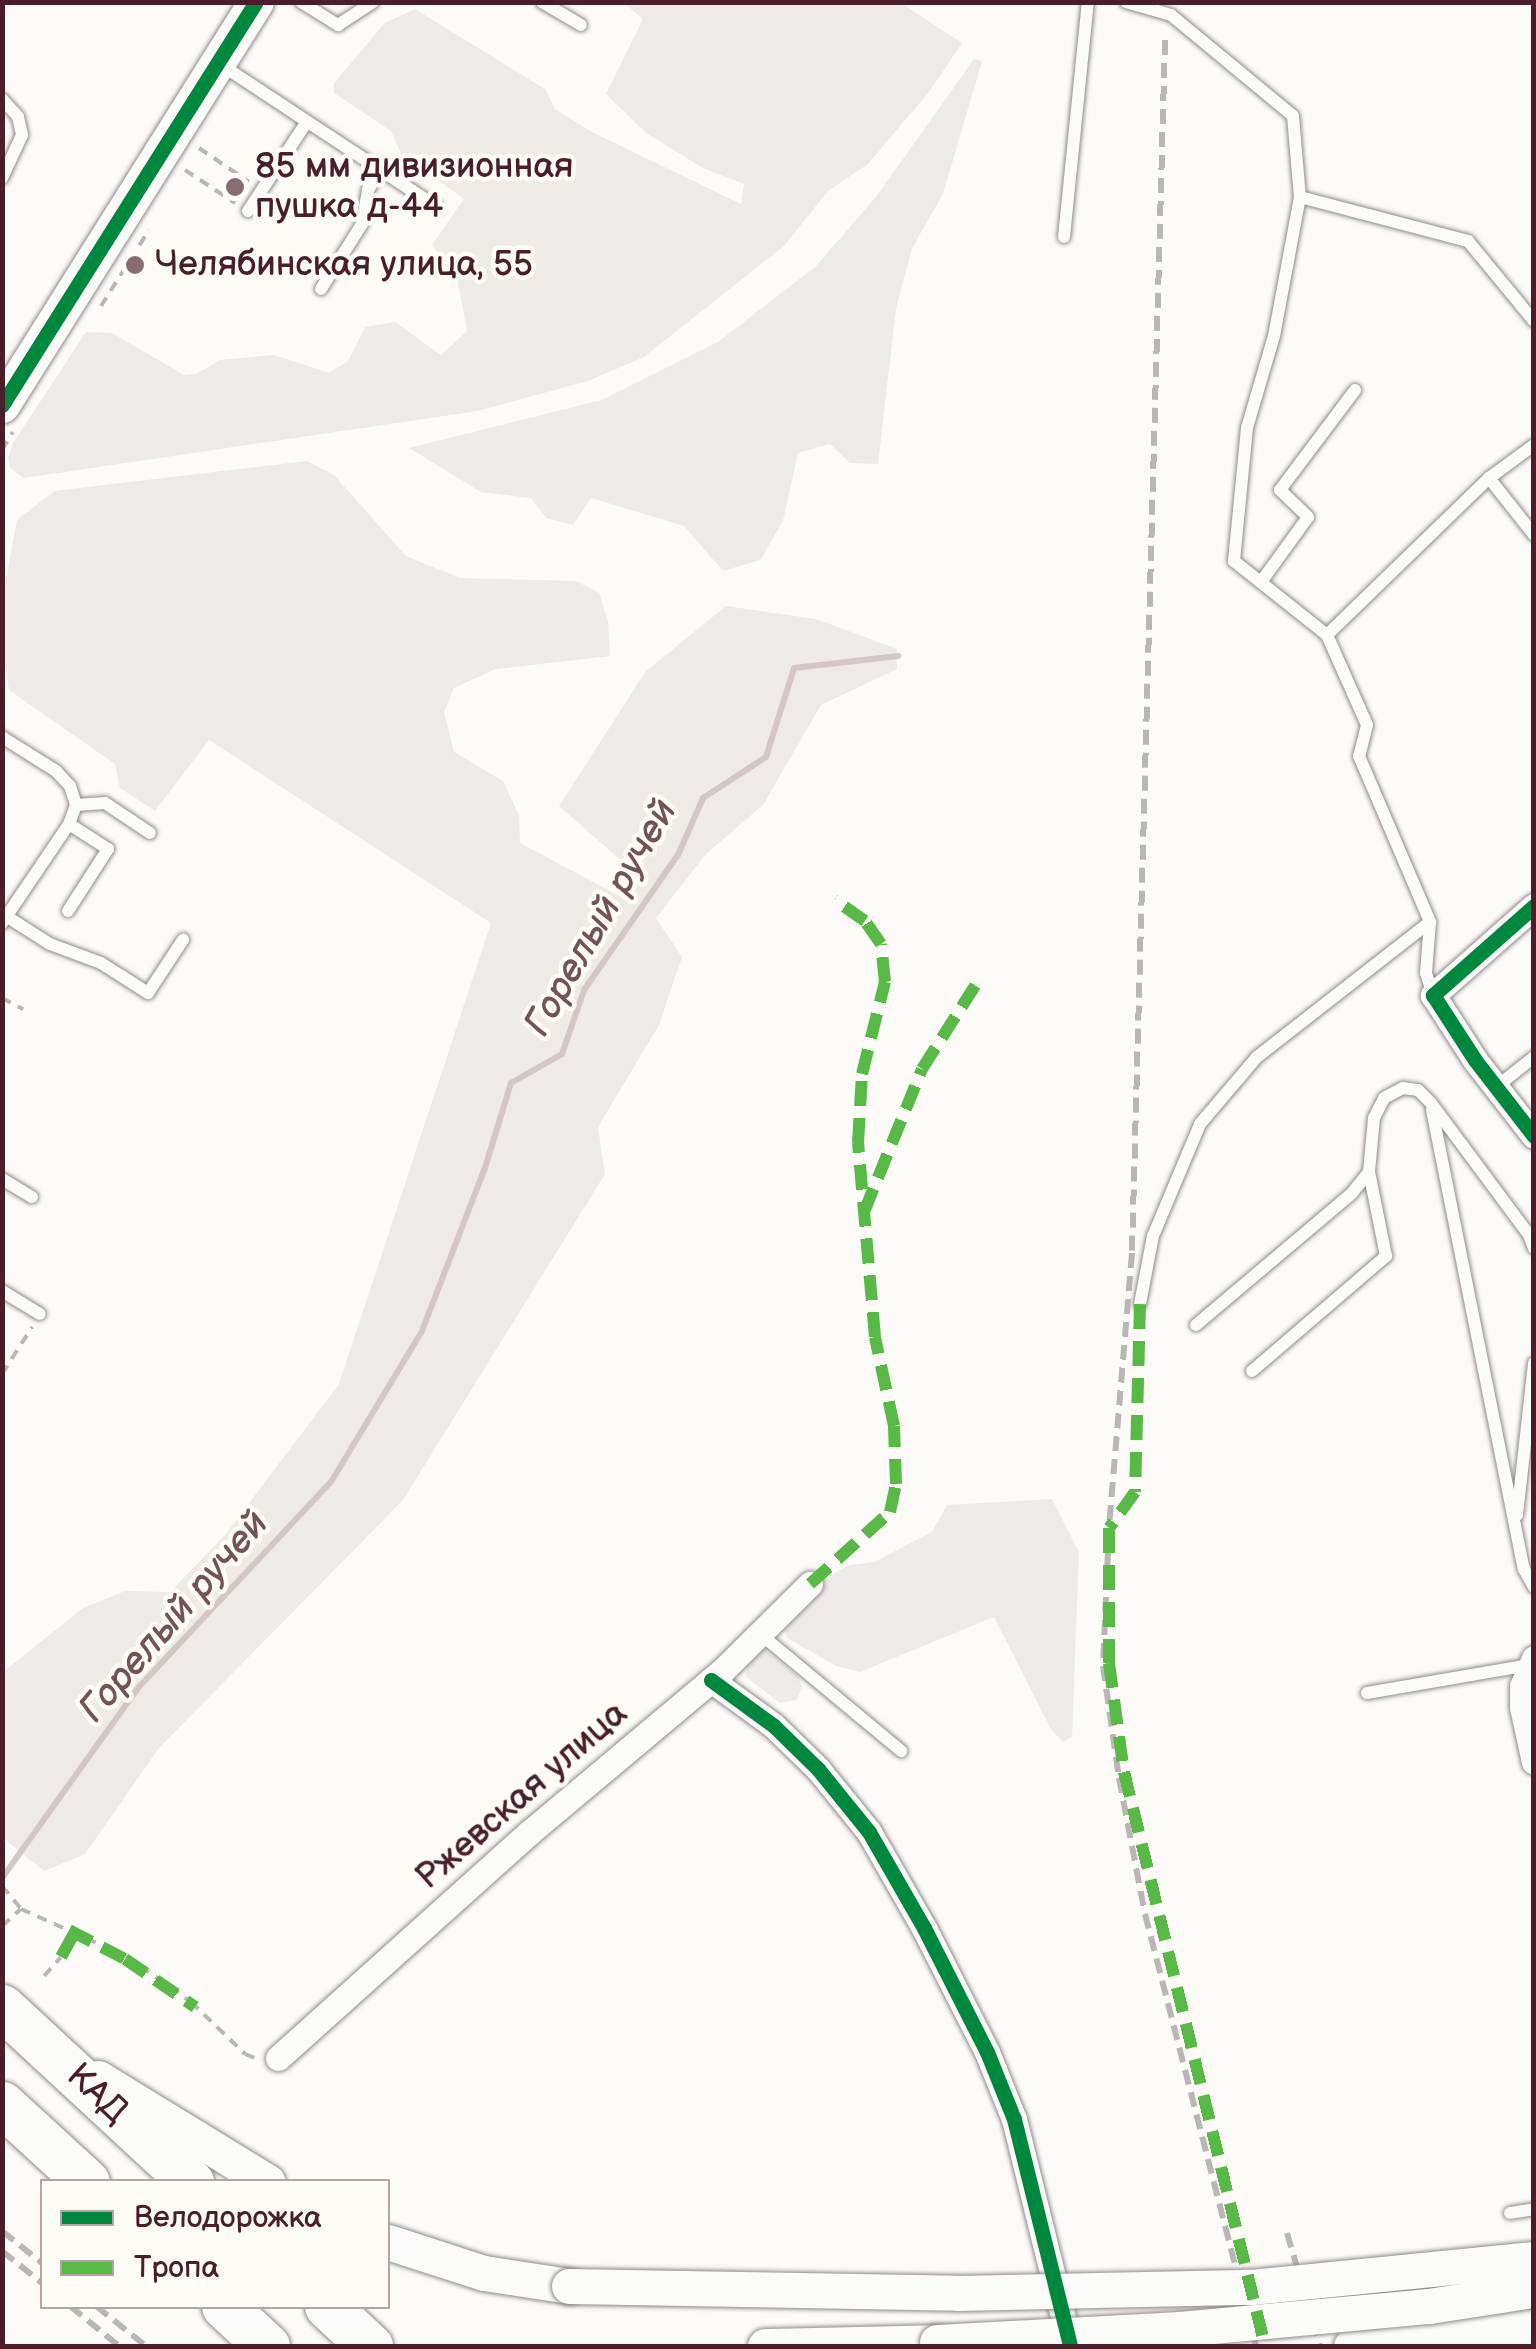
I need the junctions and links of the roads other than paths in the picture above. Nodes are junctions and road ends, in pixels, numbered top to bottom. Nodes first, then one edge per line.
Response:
1 (256, 2) edge
2 (302, 2) edge
3 (374, 2) edge
4 (542, 2) edge
5 (1088, 2) edge
6 (1126, 2) edge
7 (581, 25) dead end
8 (218, 63) junction
9 (2, 99) edge
10 (306, 123) junction
11 (380, 171) junction
12 (2, 178) edge
13 (1300, 197) junction
14 (436, 207) dead end
15 (248, 211) road end
16 (1064, 236) dead end
17 (320, 289) dead end
18 (1534, 321) edge
19 (1355, 390) dead end
20 (2, 405) edge
21 (1534, 445) edge
22 (1489, 478) junction
23 (1534, 535) edge
24 (1261, 582) junction
25 (1328, 634) junction
26 (2, 738) edge
27 (76, 805) junction
28 (69, 824) junction
29 (150, 833) dead end
30 (1534, 906) edge
31 (68, 911) dead end
32 (4, 920) edge
33 (1430, 922) junction
34 (183, 940) dead end
35 (1433, 994) junction
36 (1534, 1057) edge
37 (1495, 1088) junction
38 (1431, 1102) junction
39 (1534, 1136) edge
40 (1369, 1172) junction
41 (2, 1178) edge
42 (32, 1198) dead end
43 (1534, 1248) edge
44 (2, 1290) edge
45 (1140, 1304) dead end
46 (40, 1314) road end
47 (1196, 1325) dead end
48 (1534, 1364) edge
49 (1252, 1371) dead end
50 (1516, 1527) junction
51 (810, 1584) dead end
52 (1534, 1587) edge
53 (757, 1631) junction
54 (1531, 1661) edge
55 (711, 1680) junction
56 (1367, 1693) dead end
57 (901, 1751) dead end
58 (1534, 1762) edge
59 (2, 2007) edge
60 (46, 2047) junction
61 (278, 2058) road end
62 (2, 2104) edge
63 (84, 2179) edge
64 (188, 2179) edge
65 (263, 2179) edge
66 (1534, 2209) edge
67 (1510, 2214) dead end
68 (390, 2243) edge
69 (1534, 2259) edge
70 (1534, 2290) edge
71 (227, 2309) edge
72 (329, 2309) edge
73 (1534, 2326) edge
74 (268, 2346) edge
75 (370, 2346) edge
76 (766, 2346) edge
77 (1070, 2346) edge
78 (1351, 2346) edge

1 - 8 main road
2 - 3 lane
4 - 7 lane
5 - 16 lane
6 - 13 lane
8 - 10 lane
8 - 20 main road
9 - 12 lane
10 - 11 lane
10 - 15 lane
11 - 14 lane
11 - 17 lane
13 - 18 lane
13 - 24 lane
19 - 24 lane
21 - 22 lane
22 - 23 lane
22 - 25 lane
24 - 25 lane
25 - 33 lane
26 - 27 lane
27 - 28 lane
27 - 29 lane
28 - 31 lane
28 - 32 lane
30 - 35 street
32 - 34 lane
33 - 35 lane
33 - 45 lane
35 - 37 street
36 - 37 lane
37 - 39 street
38 - 40 lane
38 - 43 lane
38 - 50 lane
40 - 47 lane
40 - 49 lane
41 - 42 lane
44 - 46 lane
48 - 50 lane
50 - 52 lane
51 - 53 street, Ржевская улица
53 - 55 street, Ржевская улица
53 - 57 lane
54 - 56 lane
54 - 58 street
55 - 61 street, Ржевская улица
55 - 77 street
59 - 60 highway, КАД
60 - 64 highway, КАД
60 - 65 main road
62 - 63 highway, КАД
66 - 67 lane
68 - 69 main road, bridge
70 - 76 main road, bridge
71 - 74 highway
72 - 75 highway
73 - 78 main road

